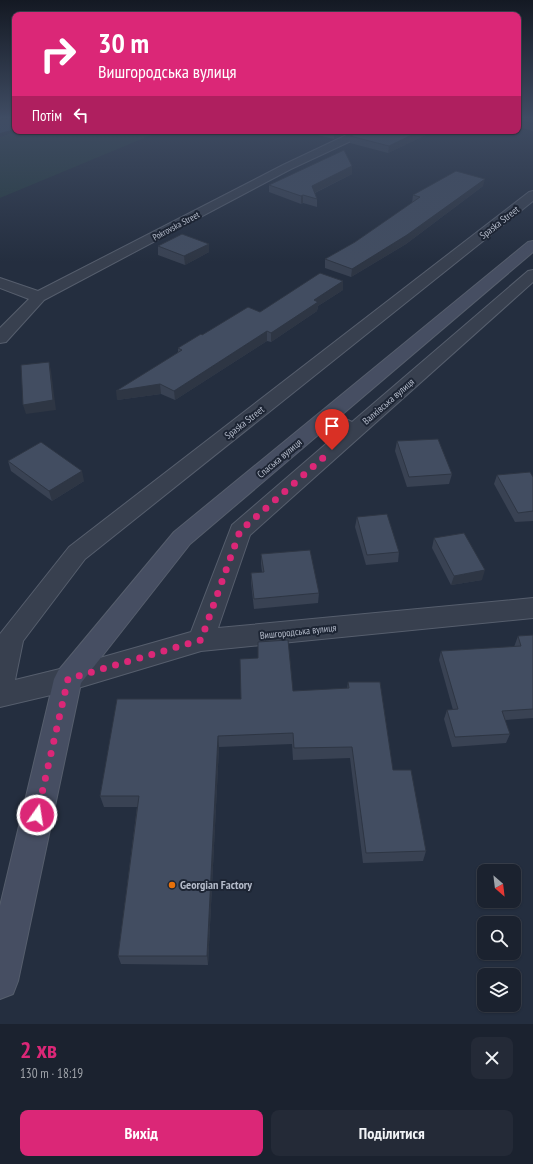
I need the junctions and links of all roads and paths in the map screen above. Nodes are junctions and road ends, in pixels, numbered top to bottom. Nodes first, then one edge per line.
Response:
1 (287, 167) edge
2 (533, 195) edge
3 (533, 245) edge
4 (533, 274) edge
5 (0, 283) edge
6 (39, 297) junction
7 (0, 338) edge
8 (328, 418) junction
9 (354, 430) junction
10 (533, 608) edge
11 (201, 640) junction
12 (68, 679) junction
13 (0, 684) edge
14 (0, 694) edge
15 (0, 982) edge

1 - 6 street, Pokrovska Street
2 - 13 street, Spaska Street
3 - 8 street, Спаська вулиця
4 - 9 street, Валківська вулиця
5 - 6 street
6 - 7 street, Pokrovska Street
8 - 9 street
8 - 12 street, Спаська вулиця
9 - 11 street, Валківська вулиця
10 - 11 street, Вишгородська вулиця
11 - 12 street, Вишгородська вулиця
12 - 14 street, Вишгородська вулиця
12 - 15 street

